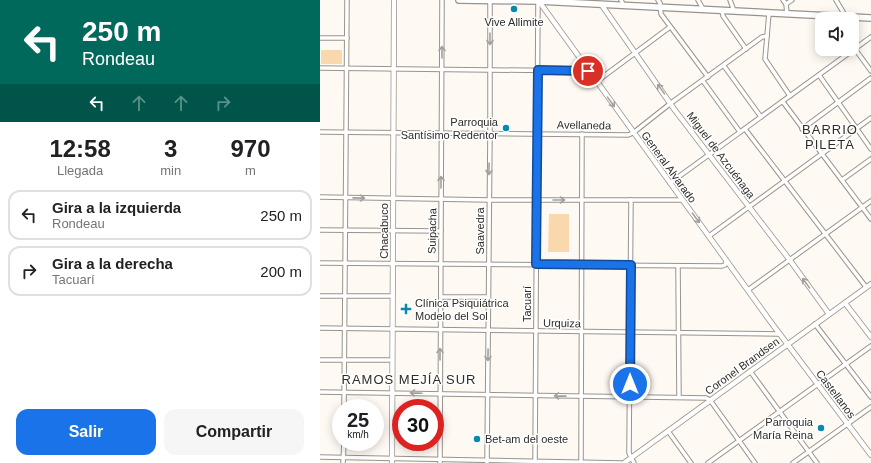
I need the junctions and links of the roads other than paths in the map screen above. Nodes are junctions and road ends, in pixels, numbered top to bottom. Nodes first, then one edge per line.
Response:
1 (347, 0) edge
2 (394, 0) edge
3 (442, 0) edge
4 (459, 0) edge
5 (490, 0) edge
6 (538, 0) edge
7 (658, 0) edge
8 (698, 0) edge
9 (730, 0) edge
10 (783, 0) edge
11 (792, 0) edge
12 (836, 0) edge
13 (550, 1) edge
14 (622, 3) edge
15 (601, 4) junction
16 (786, 4) junction
17 (660, 7) junction
18 (704, 9) junction
19 (722, 10) junction
20 (734, 11) junction
21 (843, 12) edge
22 (769, 13) junction
23 (787, 14) junction
24 (815, 15) edge
25 (859, 18) edge
26 (871, 18) edge
27 (670, 27) junction
28 (767, 36) junction
29 (871, 37) edge
30 (320, 38) edge
31 (347, 38) junction
32 (859, 46) edge
33 (746, 48) junction
34 (635, 52) junction
35 (859, 54) edge
36 (845, 56) edge
37 (724, 66) junction
38 (320, 68) edge
39 (346, 68) junction
40 (394, 68) junction
41 (442, 69) junction
42 (490, 69) junction
43 (538, 70) junction
44 (588, 71) junction
45 (871, 71) edge
46 (819, 75) junction
47 (708, 77) junction
48 (871, 78) edge
49 (703, 81) junction
50 (596, 82) junction
51 (790, 96) junction
52 (783, 102) junction
53 (671, 103) junction
54 (838, 103) junction
55 (762, 117) junction
56 (871, 118) edge
57 (745, 129) junction
58 (802, 129) junction
59 (856, 129) junction
60 (320, 132) edge
61 (346, 132) junction
62 (740, 132) junction
63 (393, 133) junction
64 (442, 133) junction
65 (490, 133) junction
66 (633, 133) junction
67 (537, 134) junction
68 (582, 134) junction
69 (871, 148) edge
70 (822, 154) junction
71 (708, 155) junction
72 (871, 159) edge
73 (842, 180) junction
74 (784, 181) junction
75 (670, 183) junction
76 (320, 197) edge
77 (345, 198) junction
78 (393, 198) junction
79 (441, 199) junction
80 (489, 200) junction
81 (536, 200) junction
82 (582, 200) junction
83 (631, 200) junction
84 (682, 200) junction
85 (871, 200) edge
86 (748, 207) junction
87 (862, 207) junction
88 (871, 219) edge
89 (320, 230) edge
90 (346, 230) junction
91 (392, 231) junction
92 (441, 231) junction
93 (825, 234) junction
94 (709, 236) junction
95 (789, 259) junction
96 (726, 260) junction
97 (320, 263) edge
98 (345, 263) junction
99 (393, 263) junction
100 (441, 264) junction
101 (536, 264) junction
102 (489, 265) junction
103 (583, 265) junction
104 (631, 265) junction
105 (678, 266) junction
106 (871, 284) edge
107 (866, 287) junction
108 (748, 290) junction
109 (320, 296) edge
110 (345, 296) junction
111 (392, 296) junction
112 (441, 297) junction
113 (488, 298) junction
114 (845, 303) junction
115 (829, 314) junction
116 (816, 324) junction
117 (320, 328) edge
118 (345, 329) junction
119 (392, 329) junction
120 (440, 330) junction
121 (488, 331) junction
122 (536, 332) junction
123 (582, 332) junction
124 (630, 332) junction
125 (678, 332) junction
126 (779, 334) junction
127 (871, 337) edge
128 (787, 344) junction
129 (871, 346) edge
130 (320, 360) edge
131 (344, 360) junction
132 (392, 360) junction
133 (847, 364) junction
134 (750, 371) junction
135 (818, 385) junction
136 (320, 392) edge
137 (344, 393) junction
138 (392, 393) junction
139 (440, 394) junction
140 (487, 395) junction
141 (536, 396) junction
142 (582, 396) junction
143 (630, 396) junction
144 (679, 397) junction
145 (871, 397) edge
146 (344, 399) edge
147 (710, 400) junction
148 (871, 407) edge
149 (780, 412) junction
150 (847, 424) junction
151 (668, 431) junction
152 (739, 441) junction
153 (343, 451) edge
154 (809, 451) junction
155 (871, 455) edge
156 (320, 457) edge
157 (343, 458) junction
158 (630, 458) junction
159 (392, 460) edge
160 (440, 461) edge
161 (487, 462) edge
162 (535, 462) edge
163 (582, 462) edge
164 (343, 463) edge
165 (621, 463) edge
166 (624, 463) edge
167 (634, 463) edge
168 (691, 463) edge
169 (708, 463) edge
170 (756, 463) edge
171 (793, 463) edge
172 (817, 463) edge

1 - 31 street
2 - 40 street, Chacabuco
41 -> 3 street, Suipacha
4 - 5 main road
5 - 6 main road
5 -> 42 street, Saavedra
6 - 13 main road
6 - 43 street, Tacuarí
6 - 44 street, General Alvarado
7 - 17 street
8 - 18 street
9 - 20 street
10 - 16 street
11 - 16 street
12 - 21 street
13 - 15 main road
14 - 15 main road
14 - 17 main road
15 - 34 street, Miguel de Azcuénaga
16 - 23 street
17 - 18 main road
17 - 27 street
18 - 19 main road
19 - 20 main road
19 - 33 street
20 - 22 main road
22 - 23 main road
22 - 28 street
23 - 24 main road
25 - 26 main road
27 - 34 street
27 - 47 street
28 - 33 street
28 - 51 street
29 - 32 street
30 - 31 street
31 - 39 street
33 - 37 street
34 - 50 street
53 -> 34 street, Miguel de Azcuénaga
35 - 45 street
36 - 46 street
37 - 47 street
37 - 55 street
38 - 39 street
39 - 40 street
39 - 61 street
40 - 41 street
40 - 63 street, Chacabuco
41 - 42 street
41 - 64 street, Suipacha
42 - 43 street
42 - 65 street, Saavedra
43 - 44 street
43 - 67 street, Tacuarí
44 - 50 street, General Alvarado
46 - 51 street
46 - 54 street
47 - 49 street
48 - 54 street
49 - 53 street
49 - 62 street
50 -> 66 street, General Alvarado
51 - 52 street
52 - 55 street
52 - 58 street
53 - 66 street
53 - 71 street, Miguel de Azcuénaga
54 - 58 street
54 - 59 street
55 - 57 street
56 - 59 street
57 - 62 street
57 - 74 street
58 - 70 street
59 - 69 street
59 - 70 street
60 - 61 street, Avellaneda
61 - 63 street, Avellaneda
61 - 77 street
62 - 71 street
63 - 64 street, Avellaneda
63 - 78 street, Chacabuco
64 - 65 street, Avellaneda
79 -> 64 street, Suipacha
65 - 67 street, Avellaneda
65 -> 80 street, Saavedra
66 - 68 street, Avellaneda
66 - 75 street, General Alvarado
67 - 68 street, Avellaneda
67 - 81 street, Tacuarí
68 - 82 street
70 - 73 street
70 - 74 street
71 - 75 street
71 - 86 street, Miguel de Azcuénaga
72 - 73 street
73 - 87 street
74 - 86 street
74 - 93 street
75 - 84 street, General Alvarado
76 - 77 street
77 -> 78 street
77 - 90 street
78 - 79 street
78 - 91 street, Chacabuco
79 - 80 street
79 - 92 street, Suipacha
80 - 81 street
80 - 102 street, Saavedra
81 -> 82 street
81 - 101 street, Tacuarí
82 - 83 street
82 - 103 street
83 - 84 street
83 - 104 street
84 -> 94 street, General Alvarado
85 - 87 street
86 - 94 street
86 - 95 street, Miguel de Azcuénaga
87 - 88 street
87 - 93 street
89 - 90 street
90 - 91 street
90 - 98 street
91 - 92 street
91 - 99 street, Chacabuco
92 - 100 street, Suipacha
93 - 95 street
93 - 107 street
94 - 96 street, General Alvarado
95 - 108 street
115 -> 95 street, Miguel de Azcuénaga
96 - 105 street
96 - 108 street, General Alvarado
97 - 98 street
98 - 99 street
98 - 110 street
99 - 100 street
99 - 111 street, Chacabuco
100 - 102 street
100 - 112 street, Suipacha
101 - 102 street
101 - 103 street
101 - 122 street, Tacuarí
102 - 113 street, Saavedra
103 - 104 street
103 - 123 street
104 - 105 street
104 - 124 street
105 - 125 street
106 - 107 street, Coronel Brandsen
107 - 114 street, Coronel Brandsen
108 - 126 street, General Alvarado
109 - 110 street
110 - 111 street
110 - 118 street
111 - 119 street, Chacabuco
112 - 113 street
112 - 120 street, Suipacha
113 - 121 street, Saavedra
114 - 115 street, Coronel Brandsen
114 - 127 street
115 - 116 street, Coronel Brandsen
116 - 128 street, Coronel Brandsen
116 - 133 street
117 - 118 street, Urquiza
118 - 119 street, Urquiza
118 - 131 street
119 - 120 street, Urquiza
119 - 132 street, Chacabuco
120 - 121 street, Urquiza
139 -> 120 street, Suipacha
121 - 122 street, Urquiza
121 -> 140 street, Saavedra
122 - 123 street, Urquiza
122 - 141 street, Tacuarí
123 - 124 street, Urquiza
123 - 142 street
124 - 125 street, Urquiza
124 - 143 street
125 - 126 street, Urquiza
125 - 144 street
126 - 128 street, General Alvarado
128 - 134 street, Coronel Brandsen
128 - 135 street, Castellanos
129 - 133 street
130 - 131 street
131 - 132 street
131 - 137 street
132 - 138 street, Chacabuco
133 - 135 street
133 - 145 street
134 - 147 street, Coronel Brandsen
134 - 149 street
135 - 149 street
135 - 150 street, Castellanos
136 - 137 street
137 - 138 street
137 - 146 street
139 -> 138 street
138 - 159 street, Chacabuco
139 - 140 street
139 - 160 street, Suipacha
140 - 141 street
140 - 161 street, Saavedra
142 -> 141 street
141 - 162 street, Tacuarí
142 - 143 street
142 - 163 street
143 - 144 street
143 - 158 street
144 - 147 street
147 - 151 street, Coronel Brandsen
147 - 152 street
148 - 150 street
149 - 152 street
149 - 154 street
150 - 154 street
150 - 155 street, Castellanos
151 - 158 street, Coronel Brandsen
151 - 168 street
152 - 169 street
152 - 170 street
153 - 157 street
154 - 171 street
154 - 172 street
156 - 157 street
157 - 159 street
157 - 164 street
158 - 166 street, Coronel Brandsen
158 - 167 street
159 - 160 street
160 - 161 street
161 - 162 street
162 - 163 street
163 - 165 street

